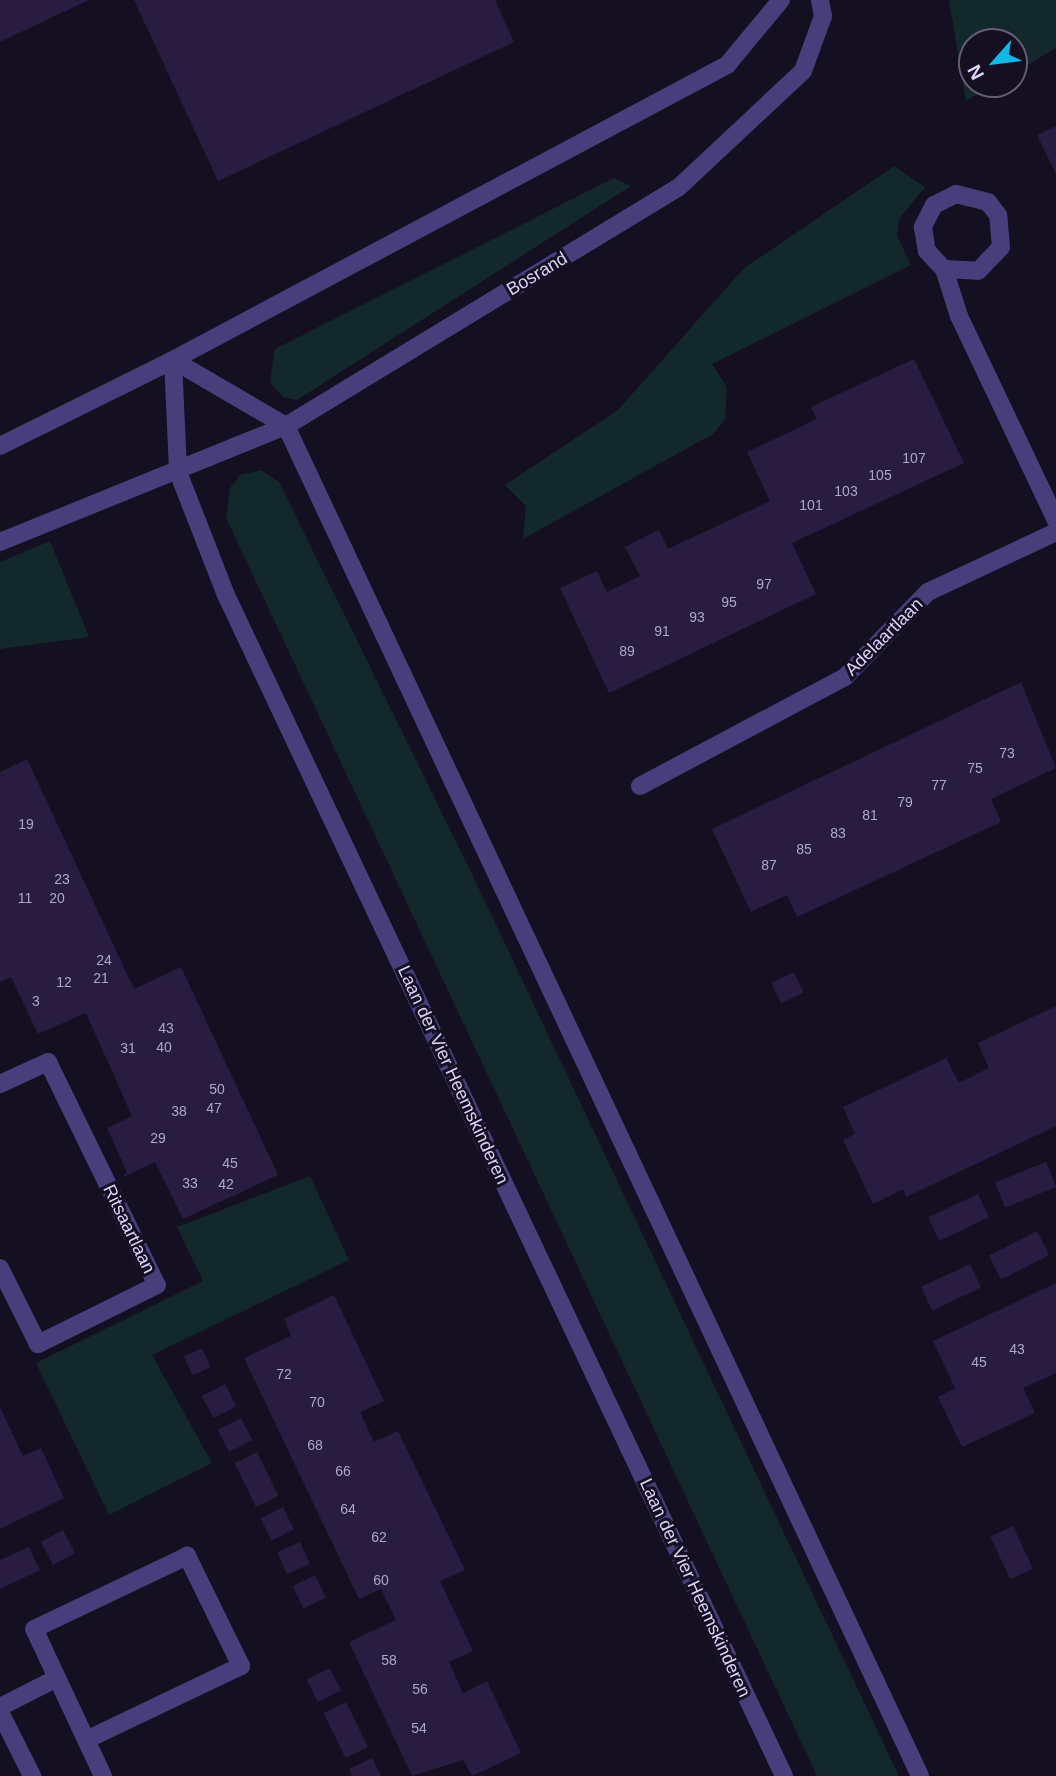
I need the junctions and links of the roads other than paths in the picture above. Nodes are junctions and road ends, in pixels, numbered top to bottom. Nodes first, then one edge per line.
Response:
1 (781, 0) edge
2 (820, 0) edge
3 (944, 269) junction
4 (173, 360) junction
5 (286, 426) junction
6 (0, 446) edge
7 (178, 472) junction
8 (1056, 520) edge
9 (1056, 532) edge
10 (0, 542) edge
11 (640, 786) dead end
12 (0, 1084) edge
13 (0, 1268) edge
14 (57, 1678) junction
15 (0, 1709) edge
16 (86, 1740) junction
17 (32, 1776) edge
18 (103, 1776) edge
19 (784, 1776) edge
20 (920, 1776) edge

1 - 4 street
2 - 5 street, Bosrand
3 - 3 street
3 - 8 street
4 - 5 street
4 - 6 street
4 - 7 street, Laan der Vier Heemskinderen
5 - 7 street, Bosrand
5 - 20 street
7 - 10 street, Bosrand
7 - 19 street, Laan der Vier Heemskinderen
9 - 11 street, Adelaartlaan
12 - 13 street, Ritsaartlaan
14 - 15 street
14 - 16 street
14 - 16 street
15 - 17 street
16 - 18 street

